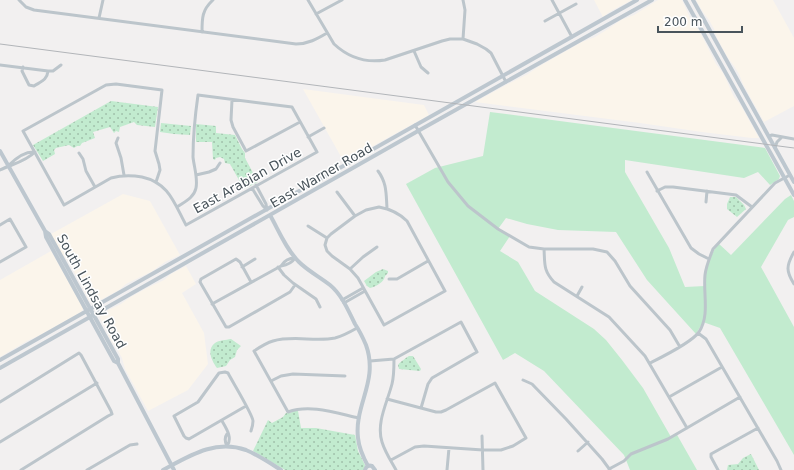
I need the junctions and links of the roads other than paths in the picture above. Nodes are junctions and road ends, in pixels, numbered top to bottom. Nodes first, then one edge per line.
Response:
1 (19, 0) edge
2 (103, 0) edge
3 (213, 0) edge
4 (308, 0) edge
5 (342, 0) edge
6 (463, 0) edge
7 (552, 0) edge
8 (638, 0) edge
9 (652, 0) edge
10 (685, 0) edge
11 (693, 0) edge
12 (576, 4) dead end
13 (559, 13) junction
14 (316, 14) junction
15 (608, 17) junction
16 (99, 18) junction
17 (545, 21) dead end
18 (612, 22) junction
19 (202, 32) junction
20 (327, 34) junction
21 (572, 37) junction
22 (463, 39) junction
23 (414, 51) junction
24 (554, 55) junction
25 (528, 62) junction
26 (728, 64) junction
27 (0, 65) edge
28 (61, 65) dead end
29 (723, 66) junction
30 (23, 67) junction
31 (532, 68) junction
32 (48, 71) junction
33 (428, 73) dead end
34 (503, 76) junction
35 (506, 82) junction
36 (232, 100) junction
37 (300, 122) junction
38 (762, 124) junction
39 (415, 125) junction
40 (324, 128) dead end
41 (757, 128) junction
42 (418, 131) junction
43 (768, 136) junction
44 (308, 137) junction
45 (782, 137) junction
46 (118, 138) dead end
47 (794, 139) edge
48 (775, 148) junction
49 (0, 152) edge
50 (35, 152) junction
51 (79, 153) dead end
52 (220, 163) dead end
53 (8, 166) junction
54 (0, 170) edge
55 (378, 171) dead end
56 (647, 172) dead end
57 (196, 174) junction
58 (124, 175) junction
59 (790, 175) junction
60 (784, 178) junction
61 (156, 182) junction
62 (794, 182) edge
63 (256, 185) junction
64 (94, 187) junction
65 (252, 188) junction
66 (657, 191) junction
67 (707, 191) junction
68 (337, 192) dead end
69 (794, 195) edge
70 (706, 202) dead end
71 (177, 207) junction
72 (752, 207) junction
73 (387, 208) junction
74 (267, 210) junction
75 (270, 215) junction
76 (355, 216) junction
77 (0, 225) edge
78 (308, 226) dead end
79 (45, 232) junction
80 (327, 238) junction
81 (50, 245) junction
82 (377, 247) dead end
83 (544, 249) junction
84 (794, 252) edge
85 (62, 257) junction
86 (295, 258) junction
87 (255, 259) dead end
88 (709, 259) junction
89 (428, 261) junction
90 (0, 262) edge
91 (242, 267) junction
92 (280, 267) junction
93 (163, 268) junction
94 (350, 268) junction
95 (166, 274) junction
96 (389, 279) dead end
97 (251, 282) junction
98 (794, 284) edge
99 (295, 285) junction
100 (582, 287) dead end
101 (364, 290) junction
102 (577, 296) junction
103 (343, 302) junction
104 (212, 304) junction
105 (320, 307) dead end
106 (89, 310) junction
107 (92, 316) junction
108 (357, 328) junction
109 (698, 333) junction
110 (680, 347) junction
111 (15, 352) junction
112 (18, 357) junction
113 (394, 359) junction
114 (0, 360) edge
115 (370, 361) junction
116 (650, 364) junction
117 (722, 367) junction
118 (0, 368) edge
119 (345, 376) dead end
120 (523, 380) dead end
121 (271, 381) junction
122 (97, 383) junction
123 (669, 397) junction
124 (740, 397) junction
125 (387, 399) junction
126 (0, 402) edge
127 (246, 406) junction
128 (421, 408) junction
129 (359, 418) junction
130 (222, 421) junction
131 (686, 428) junction
132 (758, 428) junction
133 (251, 431) dead end
134 (482, 436) dead end
135 (0, 442) edge
136 (588, 442) junction
137 (136, 444) dead end
138 (227, 446) junction
139 (449, 448) junction
140 (483, 450) junction
141 (578, 451) dead end
142 (390, 460) junction
143 (172, 465) junction
144 (366, 468) edge
145 (610, 469) edge
146 (21, 470) edge
147 (87, 470) edge
148 (163, 470) edge
149 (174, 470) edge
150 (281, 470) edge
151 (374, 470) edge
152 (396, 470) edge
153 (447, 470) edge
154 (483, 470) edge
155 (718, 470) edge
156 (781, 470) edge

1 - 16 street
2 - 16 street
3 - 19 street
4 - 14 street
5 - 14 street
6 - 22 street
7 - 13 street
8 - 15 main road, East Warner Road
9 - 18 main road, East Warner Road
10 - 29 main road
11 - 26 main road
12 - 13 street
13 - 17 street
13 - 21 street
14 - 20 street
15 - 18 main road
15 - 21 main road, East Warner Road
16 - 19 street
18 - 24 main road, East Warner Road
19 - 20 street
20 - 23 street
21 - 24 main road
21 - 25 main road, East Warner Road
22 - 23 street
22 - 34 street
23 - 33 street
24 - 31 main road, East Warner Road
25 - 31 main road
25 - 34 main road, East Warner Road
26 - 29 main road
26 - 38 main road
27 - 30 street
28 - 32 street
29 - 41 main road
30 - 32 street
30 - 32 street
31 - 35 main road, East Warner Road
34 - 35 street
34 - 39 main road, East Warner Road
35 - 42 main road, East Warner Road
36 - 37 street
36 - 37 street
36 - 57 street
37 - 44 street
38 - 41 main road
38 - 43 main road
39 - 42 street
39 - 74 main road, East Warner Road
40 - 44 street
41 - 60 main road
42 - 75 main road, East Warner Road
42 - 83 street
43 - 45 street
43 - 48 main road
44 - 63 street, East Arabian Drive
45 - 47 street
45 - 48 street
46 - 58 street
48 - 59 main road
49 - 53 main road, South Lindsay Road
50 - 53 street
50 - 61 street
50 - 64 street
51 - 64 street
52 - 57 street
53 - 54 street
53 - 79 main road, South Lindsay Road
55 - 73 street
56 - 66 street
57 - 71 street
58 - 61 street
58 - 64 street
59 - 60 street
59 - 62 main road
60 - 69 main road
60 - 72 street
61 - 71 street
63 - 65 street, East Arabian Drive
63 - 74 street
65 - 71 street, East Arabian Drive
65 - 74 street
66 - 67 street
66 - 88 street
67 - 70 street
67 - 72 street
68 - 76 street
72 - 88 street
73 - 76 street
73 - 89 street
74 - 75 street
74 - 93 main road, East Warner Road
75 - 86 main road
75 - 95 main road, East Warner Road
76 - 80 street
77 - 90 street
78 - 80 street
79 - 81 main road, South Lindsay Road
79 - 85 main road, South Lindsay Road
80 - 94 street
81 - 85 main road
81 - 106 main road, South Lindsay Road
82 - 94 street
83 - 102 street
83 - 110 street
84 - 98 street
85 - 106 main road, South Lindsay Road
86 - 92 street
86 - 103 main road
87 - 91 street
88 - 109 street
89 - 96 street
89 - 101 street
91 - 97 street
91 - 104 street
92 - 97 street
92 - 99 street
93 - 95 main road
93 - 106 main road, East Warner Road
94 - 101 street
95 - 107 main road, East Warner Road
97 - 104 street
99 - 104 street
99 - 105 street
100 - 102 street
101 - 103 street
102 - 116 street
103 - 108 main road
106 - 107 main road, South Lindsay Road
106 - 111 main road, East Warner Road
107 - 112 main road, East Warner Road
107 - 143 main road, South Lindsay Road
108 - 115 main road
108 - 121 street
109 - 110 street
109 - 117 street
110 - 116 street
111 - 112 main road
111 - 114 main road, East Warner Road
112 - 118 main road, East Warner Road
113 - 115 street
113 - 125 street
113 - 128 street
115 - 129 main road
116 - 123 street
117 - 123 street
117 - 124 street
119 - 121 street
120 - 136 street
121 - 129 street
122 - 126 street
122 - 135 street
122 - 146 street
123 - 131 street
124 - 131 street
124 - 132 street
125 - 128 street
125 - 142 street
127 - 130 street
127 - 130 street
127 - 133 street
128 - 140 street
129 - 144 main road
130 - 138 street
131 - 145 street
132 - 155 street
132 - 156 street
134 - 140 street
136 - 141 street
136 - 145 street
137 - 147 street
138 - 143 main road
138 - 150 main road
139 - 140 street
139 - 142 street
139 - 153 street
140 - 154 street
142 - 152 street
143 - 148 main road
143 - 149 main road, South Lindsay Road
144 - 151 main road

